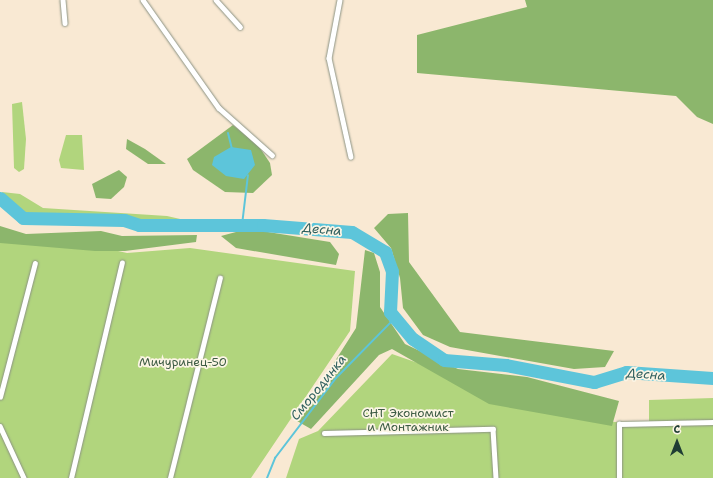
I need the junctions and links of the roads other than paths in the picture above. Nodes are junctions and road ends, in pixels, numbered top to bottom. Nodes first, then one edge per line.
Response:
1 (63, 0) edge
2 (143, 0) edge
3 (216, 0) edge
4 (340, 0) edge
5 (65, 23) dead end
6 (240, 27) dead end
7 (272, 155) dead end
8 (351, 158) dead end
9 (35, 263) dead end
10 (122, 263) dead end
11 (220, 278) dead end
12 (0, 397) edge
13 (713, 422) edge
14 (0, 426) edge
15 (324, 433) dead end
16 (24, 478) edge
17 (71, 478) edge
18 (170, 478) edge
19 (496, 478) edge
20 (619, 478) edge

1 - 5 lane
2 - 7 lane
3 - 6 lane
4 - 8 lane
9 - 12 lane
10 - 17 lane
11 - 18 lane
13 - 20 lane
14 - 16 lane
15 - 19 lane

